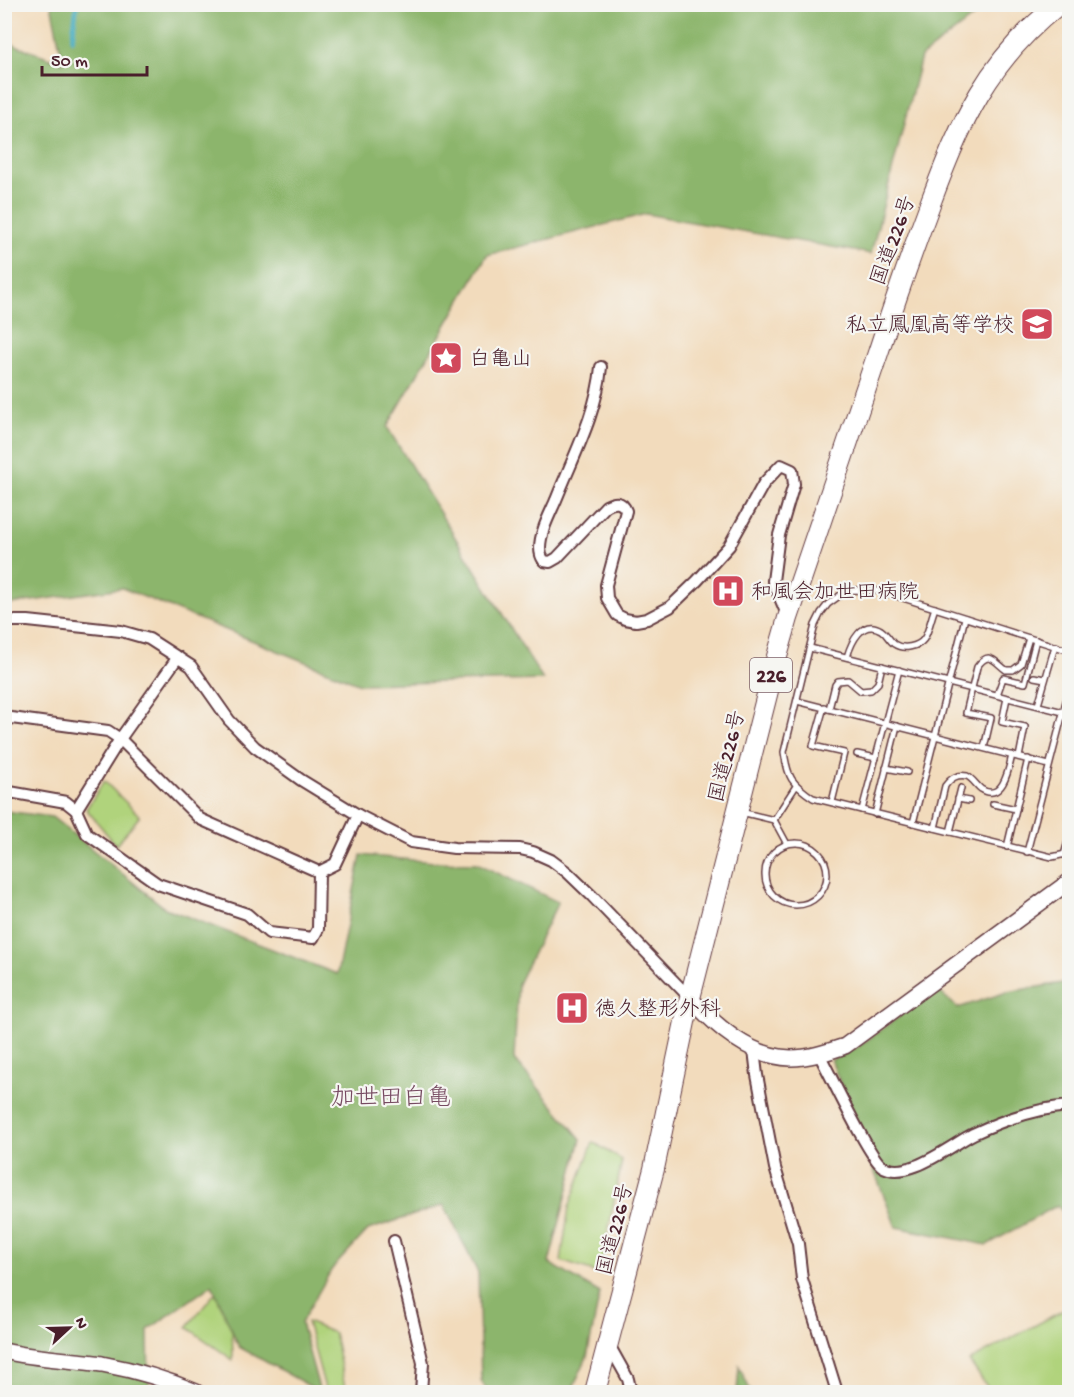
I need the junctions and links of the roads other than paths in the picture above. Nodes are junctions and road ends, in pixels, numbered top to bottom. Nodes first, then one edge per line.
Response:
1 (1059, 4) edge
2 (601, 367) dead end
3 (935, 608) junction
4 (788, 618) junction
5 (965, 618) junction
6 (4, 621) edge
7 (1029, 638) junction
8 (1036, 640) junction
9 (1055, 646) junction
10 (810, 648) junction
11 (1070, 651) edge
12 (178, 657) junction
13 (847, 657) junction
14 (882, 666) junction
15 (899, 670) junction
16 (1034, 677) dead end
17 (1045, 680) junction
18 (948, 683) junction
19 (1070, 686) edge
20 (972, 689) junction
21 (998, 695) junction
22 (1007, 698) junction
23 (797, 701) junction
24 (1038, 705) junction
25 (826, 708) junction
26 (1063, 712) junction
27 (4, 717) edge
28 (885, 723) junction
29 (897, 726) junction
30 (935, 736) junction
31 (120, 739) junction
32 (984, 748) junction
33 (856, 754) dead end
34 (1016, 756) junction
35 (876, 758) junction
36 (1028, 759) junction
37 (1049, 765) junction
38 (886, 768) junction
39 (907, 772) dead end
40 (796, 786) junction
41 (961, 788) dead end
42 (4, 790) edge
43 (958, 799) junction
44 (969, 801) dead end
45 (832, 802) junction
46 (993, 804) dead end
47 (1016, 809) junction
48 (76, 810) junction
49 (862, 810) junction
50 (737, 811) junction
51 (875, 814) junction
52 (358, 815) junction
53 (774, 820) junction
54 (913, 823) junction
55 (935, 828) junction
56 (950, 832) junction
57 (1070, 835) edge
58 (787, 844) junction
59 (1007, 847) junction
60 (1027, 852) junction
61 (1067, 854) edge
62 (319, 872) junction
63 (1070, 881) edge
64 (690, 998) junction
65 (754, 1050) junction
66 (819, 1054) junction
67 (1070, 1106) edge
68 (394, 1241) dead end
69 (609, 1345) junction
70 (4, 1351) edge
71 (196, 1392) edge
72 (421, 1392) edge
73 (595, 1392) edge
74 (631, 1392) edge
75 (837, 1392) edge

1 - 4 highway, 国道226号 / 226
2 - 4 street
3 - 5 lane
3 - 10 lane
3 - 13 lane
4 - 50 highway, 国道226号 / 226
5 - 7 lane
5 - 18 lane
6 - 12 street
7 - 8 lane
7 - 20 lane
8 - 9 lane
8 - 21 lane
9 - 11 lane
9 - 17 lane
10 - 13 lane
10 - 23 lane
12 - 31 street
12 - 52 street
13 - 14 lane
14 - 15 lane
14 - 25 lane
15 - 18 lane
15 - 28 lane
16 - 17 lane
17 - 24 lane
18 - 20 lane
18 - 30 lane
19 - 26 lane
20 - 21 lane
20 - 32 lane
21 - 22 lane
22 - 24 lane
22 - 34 lane
23 - 25 lane
23 - 40 lane
24 - 26 lane
25 - 28 lane
25 - 45 lane
26 - 37 lane
27 - 31 street
28 - 29 lane
28 - 35 lane
29 - 30 lane
29 - 38 lane
30 - 32 lane
30 - 54 lane
31 - 48 street
31 - 62 street
32 - 34 lane
33 - 35 lane
34 - 36 lane
34 - 55 lane
35 - 49 lane
36 - 37 lane
36 - 47 lane
37 - 60 lane
38 - 39 lane
38 - 51 lane
40 - 45 lane
40 - 53 lane
41 - 43 lane
42 - 48 street
43 - 44 lane
43 - 56 lane
45 - 49 lane
46 - 47 lane
47 - 59 lane
48 - 62 street
49 - 51 lane
50 - 53 lane
50 - 64 highway, 国道226号 / 226
51 - 54 lane
52 - 62 street
52 - 64 street
53 - 58 lane
54 - 55 lane
55 - 56 lane
56 - 59 lane
57 - 61 lane
58 - 58 lane
59 - 60 lane
60 - 61 lane
63 - 66 street
64 - 65 street
64 - 69 highway, 国道226号 / 226
65 - 66 street
65 - 75 street
66 - 67 street
68 - 72 street
69 - 73 highway, 国道226号 / 226
69 - 74 street
70 - 71 street

